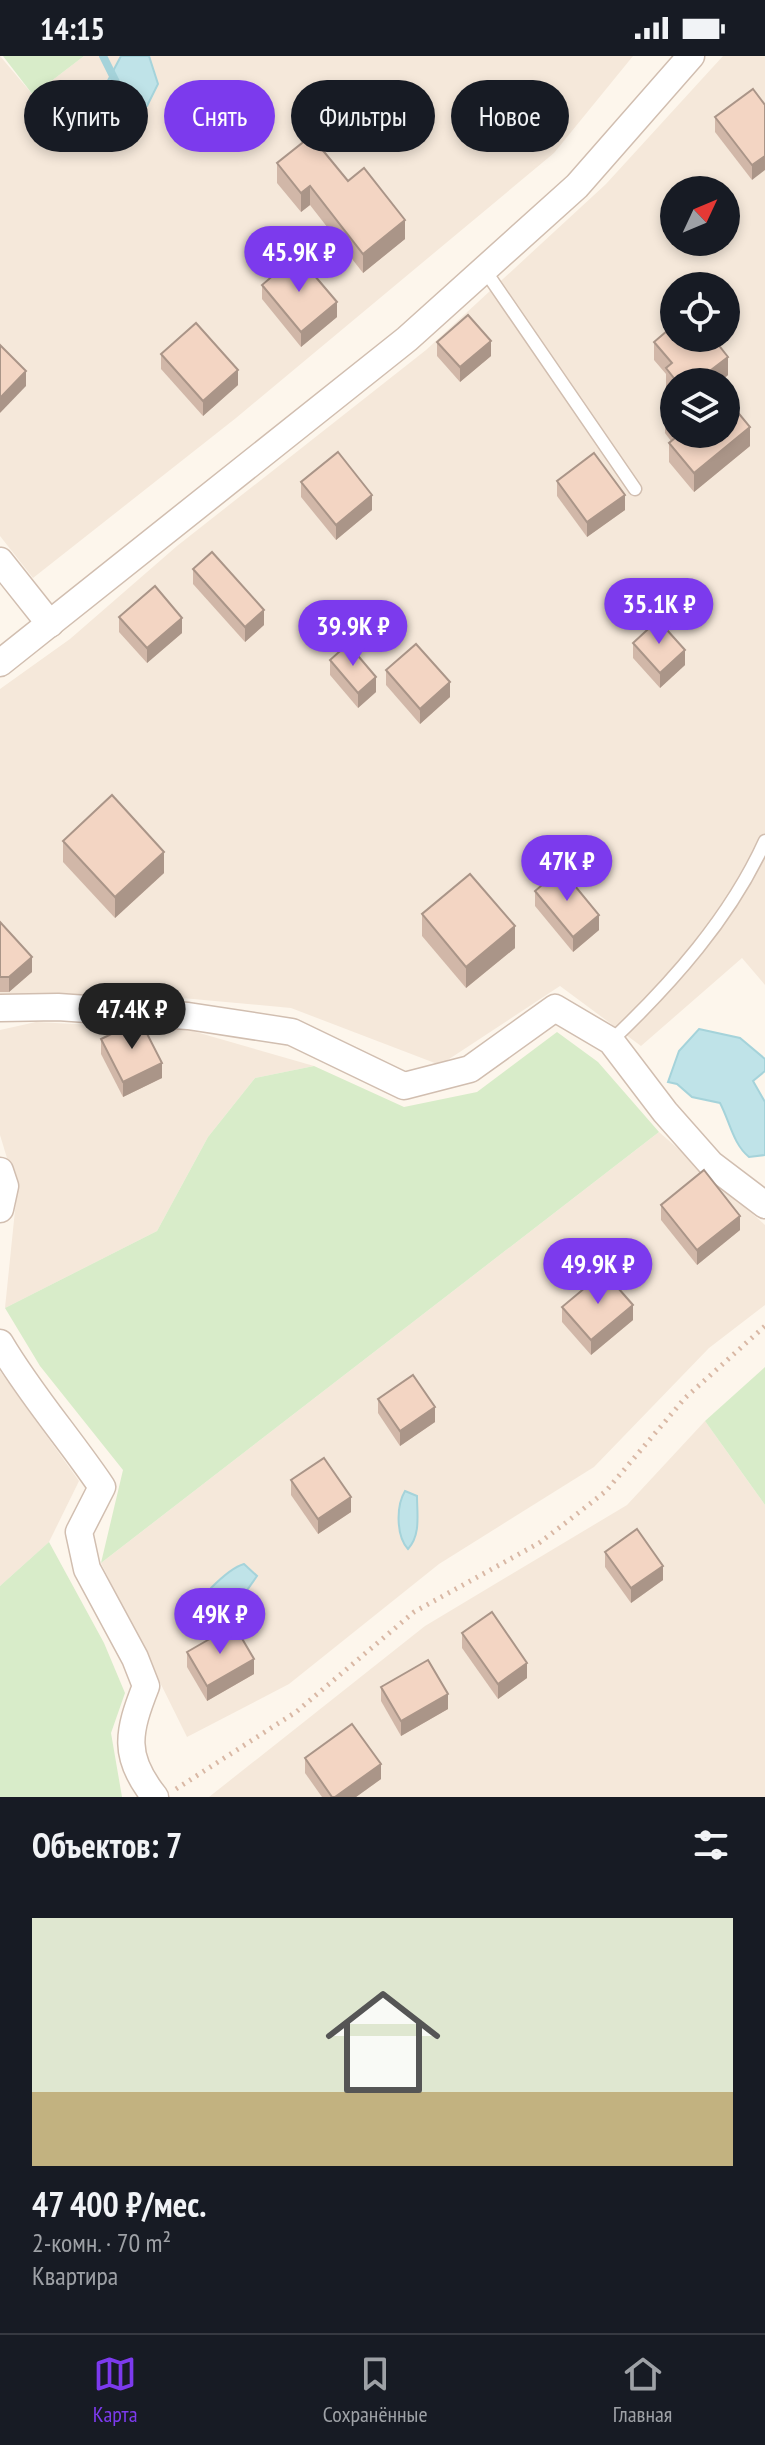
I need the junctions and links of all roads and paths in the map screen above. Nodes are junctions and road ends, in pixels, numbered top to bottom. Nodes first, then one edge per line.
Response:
1 (691, 56) edge
2 (484, 269) junction
3 (635, 489) dead end
4 (0, 561) edge
5 (50, 624) junction
6 (0, 663) edge
7 (765, 841) edge
8 (0, 1008) edge
9 (611, 1041) junction
10 (0, 1171) edge
11 (765, 1205) edge
12 (0, 1209) edge
13 (765, 1326) edge
14 (0, 1343) edge
15 (161, 1795) edge

1 - 2 street
2 - 3 lane
2 - 5 street
4 - 5 street
5 - 6 street
7 - 9 lane
8 - 9 street
9 - 11 street
10 - 12 street
13 - 15 path
14 - 15 street

